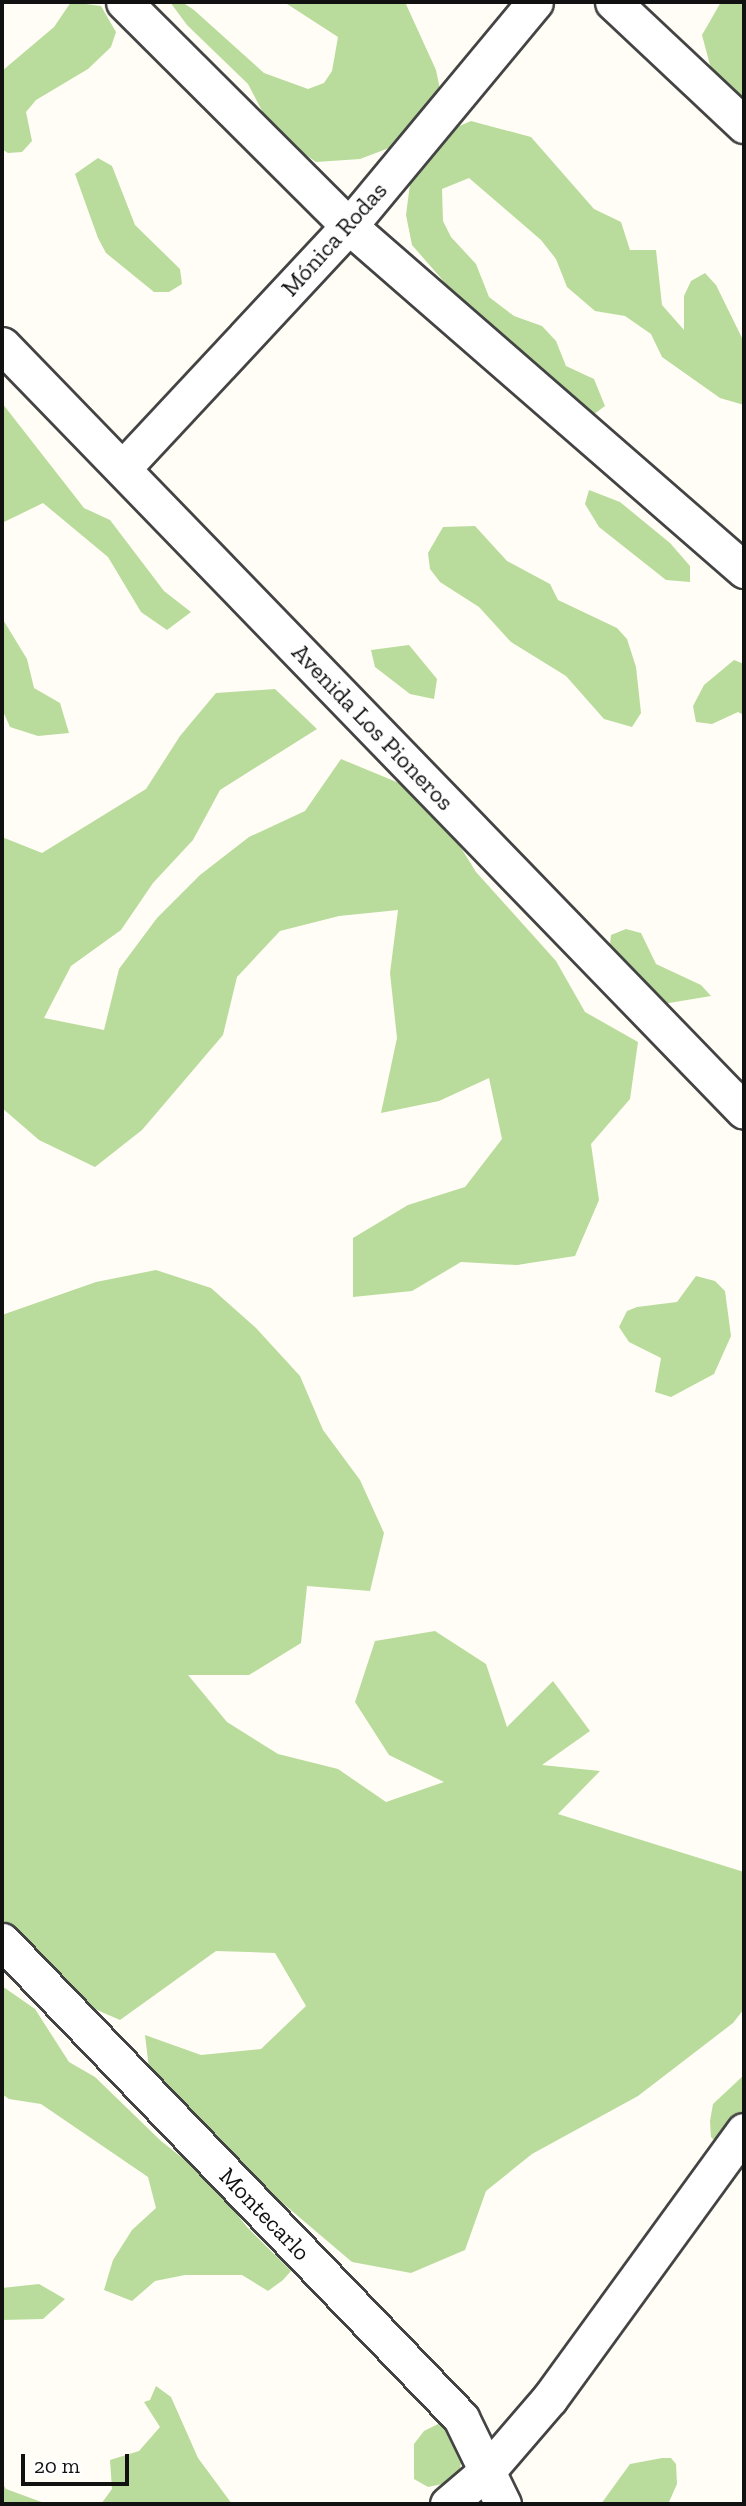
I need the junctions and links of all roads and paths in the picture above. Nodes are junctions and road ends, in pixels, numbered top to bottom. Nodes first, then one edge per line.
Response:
1 (124, 2) edge
2 (535, 2) edge
3 (613, 2) edge
4 (744, 125) edge
5 (349, 226) junction
6 (2, 345) edge
7 (122, 468) junction
8 (744, 570) edge
9 (744, 1111) edge
10 (2, 1941) edge
11 (744, 2131) edge
12 (488, 2470) junction
13 (449, 2504) edge
14 (503, 2504) edge

1 - 5 street
2 - 5 street, Mónica Rodas
3 - 4 street
5 - 7 street, Mónica Rodas
5 - 8 street
6 - 7 street, Avenida Los Pioneros
7 - 9 street, Avenida Los Pioneros
10 - 12 street, Montecarlo
11 - 12 street
12 - 13 street
12 - 14 street, Montecarlo

